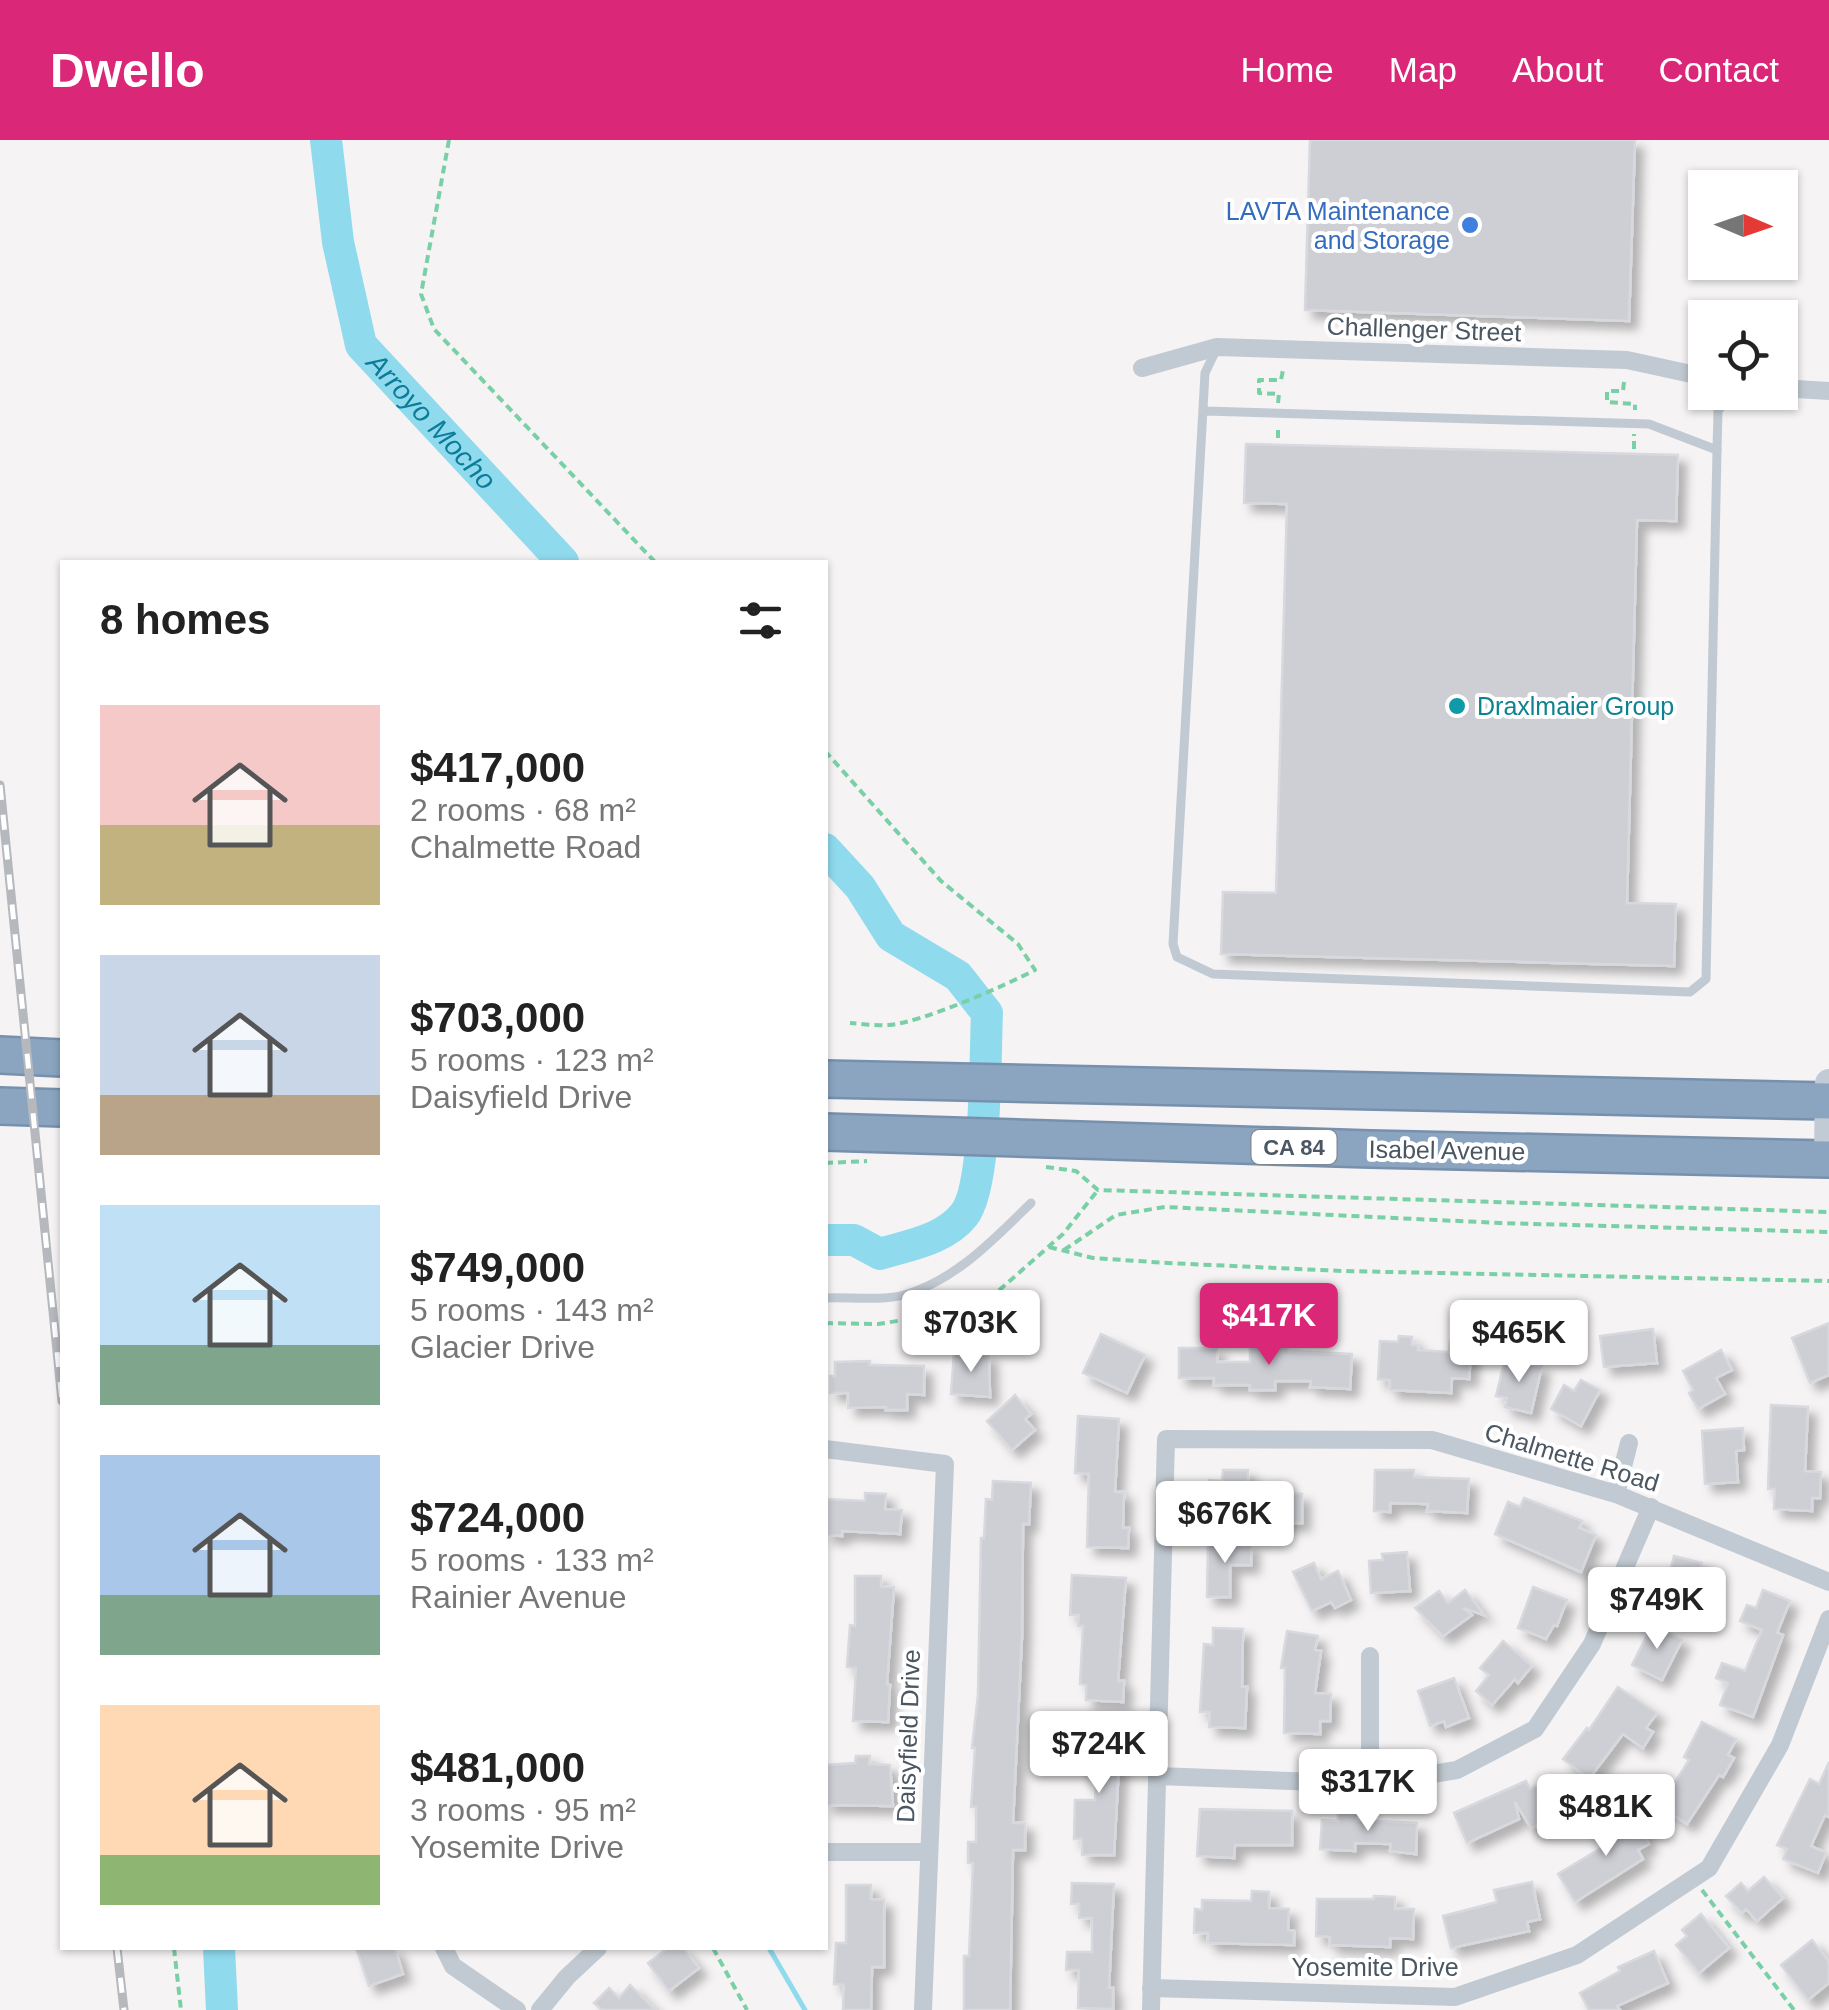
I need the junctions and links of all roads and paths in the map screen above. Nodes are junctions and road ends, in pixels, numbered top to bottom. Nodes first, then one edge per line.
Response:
1 (448, 140) edge
2 (1217, 348) junction
3 (1142, 368) dead end
4 (1283, 370) dead end
5 (1688, 373) edge
6 (1624, 382) dead end
7 (1798, 389) edge
8 (1829, 391) edge
9 (1278, 400) dead end
10 (1635, 410) dead end
11 (1719, 410) edge
12 (1205, 411) junction
13 (1717, 450) junction
14 (652, 560) edge
15 (828, 754) edge
16 (850, 1023) dead end
17 (0, 1055) edge
18 (60, 1058) edge
19 (828, 1079) edge
20 (1829, 1083) edge
21 (1829, 1101) edge
22 (0, 1106) edge
23 (60, 1108) edge
24 (828, 1133) edge
25 (886, 1147) junction
26 (1042, 1152) junction
27 (1828, 1158) edge
28 (828, 1161) edge
29 (1098, 1190) junction
30 (1030, 1203) dead end
31 (1829, 1212) edge
32 (1829, 1232) edge
33 (1049, 1246) junction
34 (1064, 1250) junction
35 (1829, 1282) edge
36 (828, 1298) edge
37 (828, 1323) edge
38 (1629, 1442) dead end
39 (828, 1449) edge
40 (1616, 1494) junction
41 (1652, 1507) junction
42 (1829, 1582) edge
43 (1829, 1619) edge
44 (1370, 1656) dead end
45 (1157, 1776) junction
46 (1370, 1784) junction
47 (828, 1852) edge
48 (928, 1852) junction
49 (1693, 1879) junction
50 (174, 1950) edge
51 (445, 1950) edge
52 (596, 1950) edge
53 (713, 1950) edge
54 (1151, 1988) junction
55 (181, 2010) edge
56 (517, 2010) edge
57 (540, 2010) edge
58 (748, 2010) edge
59 (923, 2010) edge
60 (1150, 2010) edge
61 (1794, 2010) edge

1 - 14 path
2 - 3 street, Challenger Street
2 - 5 street, Challenger Street
2 - 12 lane
4 - 9 path
6 - 10 path
7 - 8 street
11 - 13 lane
12 - 13 lane
12 - 13 lane
15 - 16 path
17 - 18 highway
19 - 21 highway
20 - 21 street
21 - 27 street
22 - 23 highway
24 - 25 highway, Isabel Avenue / CA 84
25 - 26 highway, Isabel Avenue / CA 84
25 - 28 path
26 - 27 highway, Isabel Avenue / CA 84
26 - 29 path
29 - 31 path
29 - 33 path
30 - 36 lane
32 - 34 path
33 - 34 path
33 - 37 path
34 - 35 path
38 - 40 street
39 - 48 street, Daisyfield Drive
40 - 41 street, Chalmette Road
40 - 45 street, Chalmette Road
41 - 42 street, Chalmette Road
41 - 46 street
43 - 49 street, Yosemite Drive
44 - 46 street
45 - 46 street
45 - 54 street
47 - 48 street
48 - 59 street, Daisyfield Drive
49 - 54 street, Yosemite Drive
49 - 61 path
50 - 55 path
51 - 56 street
52 - 57 street
53 - 58 path
54 - 60 street

